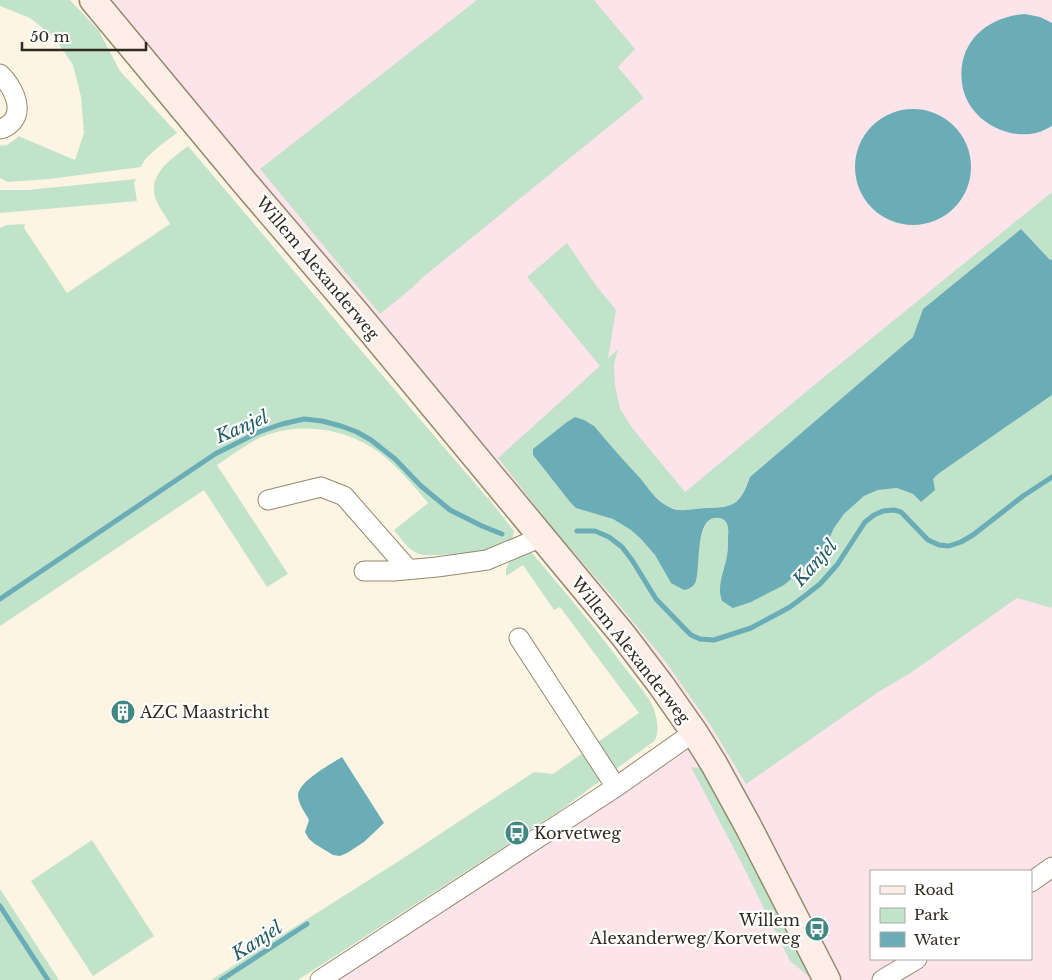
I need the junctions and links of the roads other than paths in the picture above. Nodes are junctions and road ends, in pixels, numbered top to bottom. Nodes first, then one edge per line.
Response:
1 (93, 0) edge
2 (0, 74) edge
3 (0, 129) edge
4 (268, 500) dead end
5 (542, 537) junction
6 (408, 569) junction
7 (364, 571) dead end
8 (519, 638) dead end
9 (694, 732) junction
10 (616, 788) junction
11 (1052, 868) edge
12 (1032, 881) edge
13 (915, 960) edge
14 (320, 980) edge
15 (827, 980) edge
16 (882, 980) edge

1 - 5 street, Willem Alexanderweg
2 - 3 street
4 - 6 street
5 - 6 street
5 - 9 street, Willem Alexanderweg
6 - 7 street
8 - 10 street
9 - 10 street
9 - 15 street, Willem Alexanderweg
10 - 14 street
11 - 12 street
13 - 16 street

